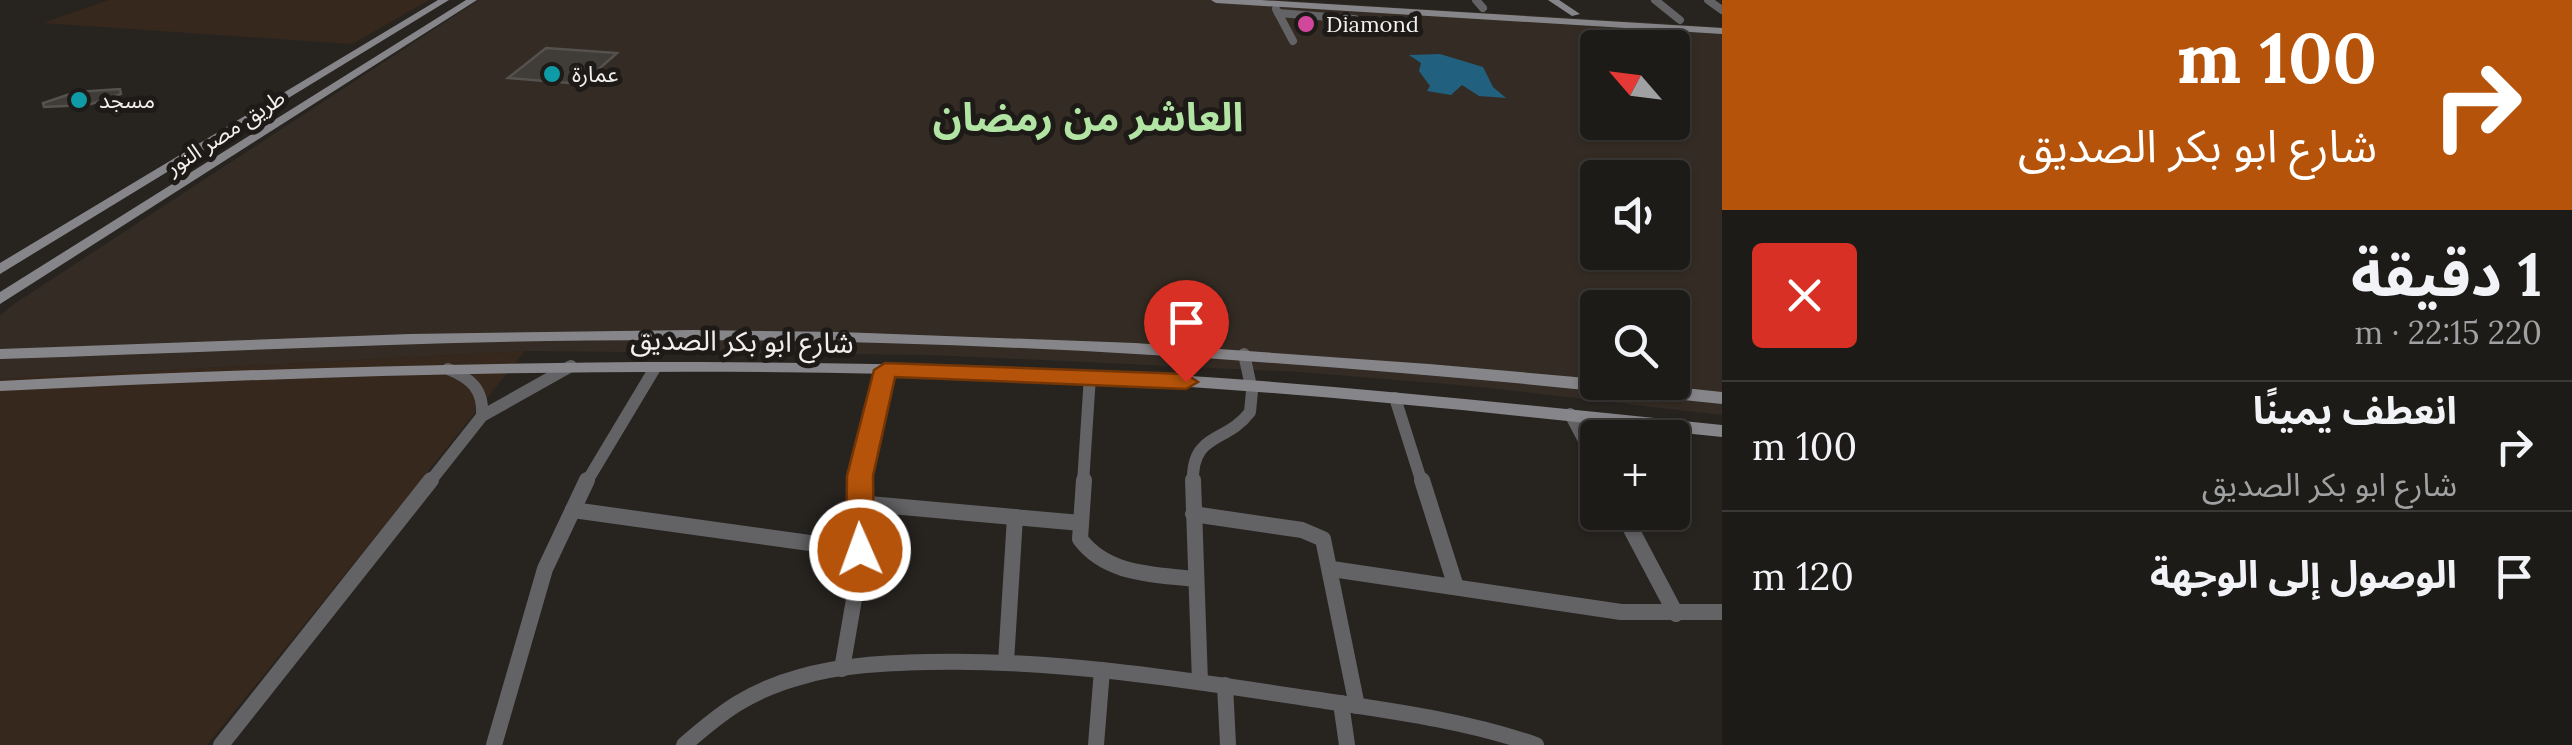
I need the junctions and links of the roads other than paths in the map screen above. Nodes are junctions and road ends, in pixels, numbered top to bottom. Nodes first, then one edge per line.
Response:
1 (444, 0) edge
2 (472, 0) edge
3 (1216, 0) edge
4 (1351, 0) edge
5 (1552, 0) edge
6 (1655, 0) edge
7 (1708, 0) edge
8 (1480, 4) edge
9 (1275, 8) junction
10 (1722, 10) edge
11 (1575, 14) junction
12 (1355, 19) dead end
13 (1680, 20) junction
14 (1721, 28) edge
15 (1293, 41) dead end
16 (0, 269) edge
17 (0, 299) edge
18 (131, 350) junction
19 (0, 354) edge
20 (1244, 354) junction
21 (571, 366) junction
22 (446, 368) junction
23 (655, 368) junction
24 (885, 370) junction
25 (1090, 376) junction
26 (107, 381) junction
27 (1250, 385) junction
28 (0, 386) edge
29 (1395, 398) junction
30 (1722, 398) edge
31 (1570, 414) junction
32 (482, 416) junction
33 (1715, 432) edge
34 (1580, 433) edge
35 (858, 502) junction
36 (573, 510) junction
37 (1192, 514) junction
38 (1016, 517) junction
39 (1081, 523) junction
40 (1632, 530) edge
41 (860, 550) junction
42 (1332, 569) junction
43 (1194, 579) junction
44 (1456, 587) junction
45 (1722, 612) edge
46 (1676, 614) junction
47 (1006, 662) junction
48 (842, 669) junction
49 (1102, 670) junction
50 (1200, 682) junction
51 (1225, 685) junction
52 (1349, 705) junction
53 (221, 745) edge
54 (494, 745) edge
55 (684, 745) edge
56 (1096, 745) edge
57 (1228, 745) edge
58 (1347, 745) edge
59 (1536, 745) edge

1 - 16 street, طريق مصر النور
2 - 17 street, طريق مصر النور
3 - 9 street
4 - 8 street
5 - 11 street
6 - 13 street
7 - 10 street
8 - 11 street
9 - 12 street
9 - 14 street
9 - 15 street
11 - 13 street
13 - 14 street
18 - 19 street, شارع ابو بكر الصديق
18 - 20 street, شارع ابو بكر الصديق
18 - 26 street
20 - 27 street
20 - 30 street, شارع ابو بكر الصديق
21 - 22 street, شارع ابو بكر الصديق
21 - 23 street, شارع ابو بكر الصديق
21 - 32 street
22 - 26 street, شارع ابو بكر الصديق
22 - 32 street
23 - 24 street, شارع ابو بكر الصديق
23 - 36 street
24 - 25 street, شارع ابو بكر الصديق
24 - 35 street
25 - 27 street, شارع ابو بكر الصديق
25 - 39 street
26 - 28 street, شارع ابو بكر الصديق
27 - 29 street, شارع ابو بكر الصديق
27 - 37 street
29 - 31 street, شارع ابو بكر الصديق
29 - 44 street
31 - 33 street, شارع ابو بكر الصديق
31 - 34 street
32 - 53 street
35 - 38 street
35 - 41 street
36 - 41 street
36 - 54 street
37 - 42 street
37 - 43 street
38 - 39 street
38 - 47 street
39 - 43 street
40 - 46 street
41 - 48 street
42 - 44 street
42 - 52 street
43 - 50 street
44 - 46 street
45 - 46 street
47 - 48 street
47 - 49 street
48 - 55 street
49 - 50 street
49 - 56 street
50 - 51 street
51 - 52 street
51 - 57 street
52 - 58 street
52 - 59 street

